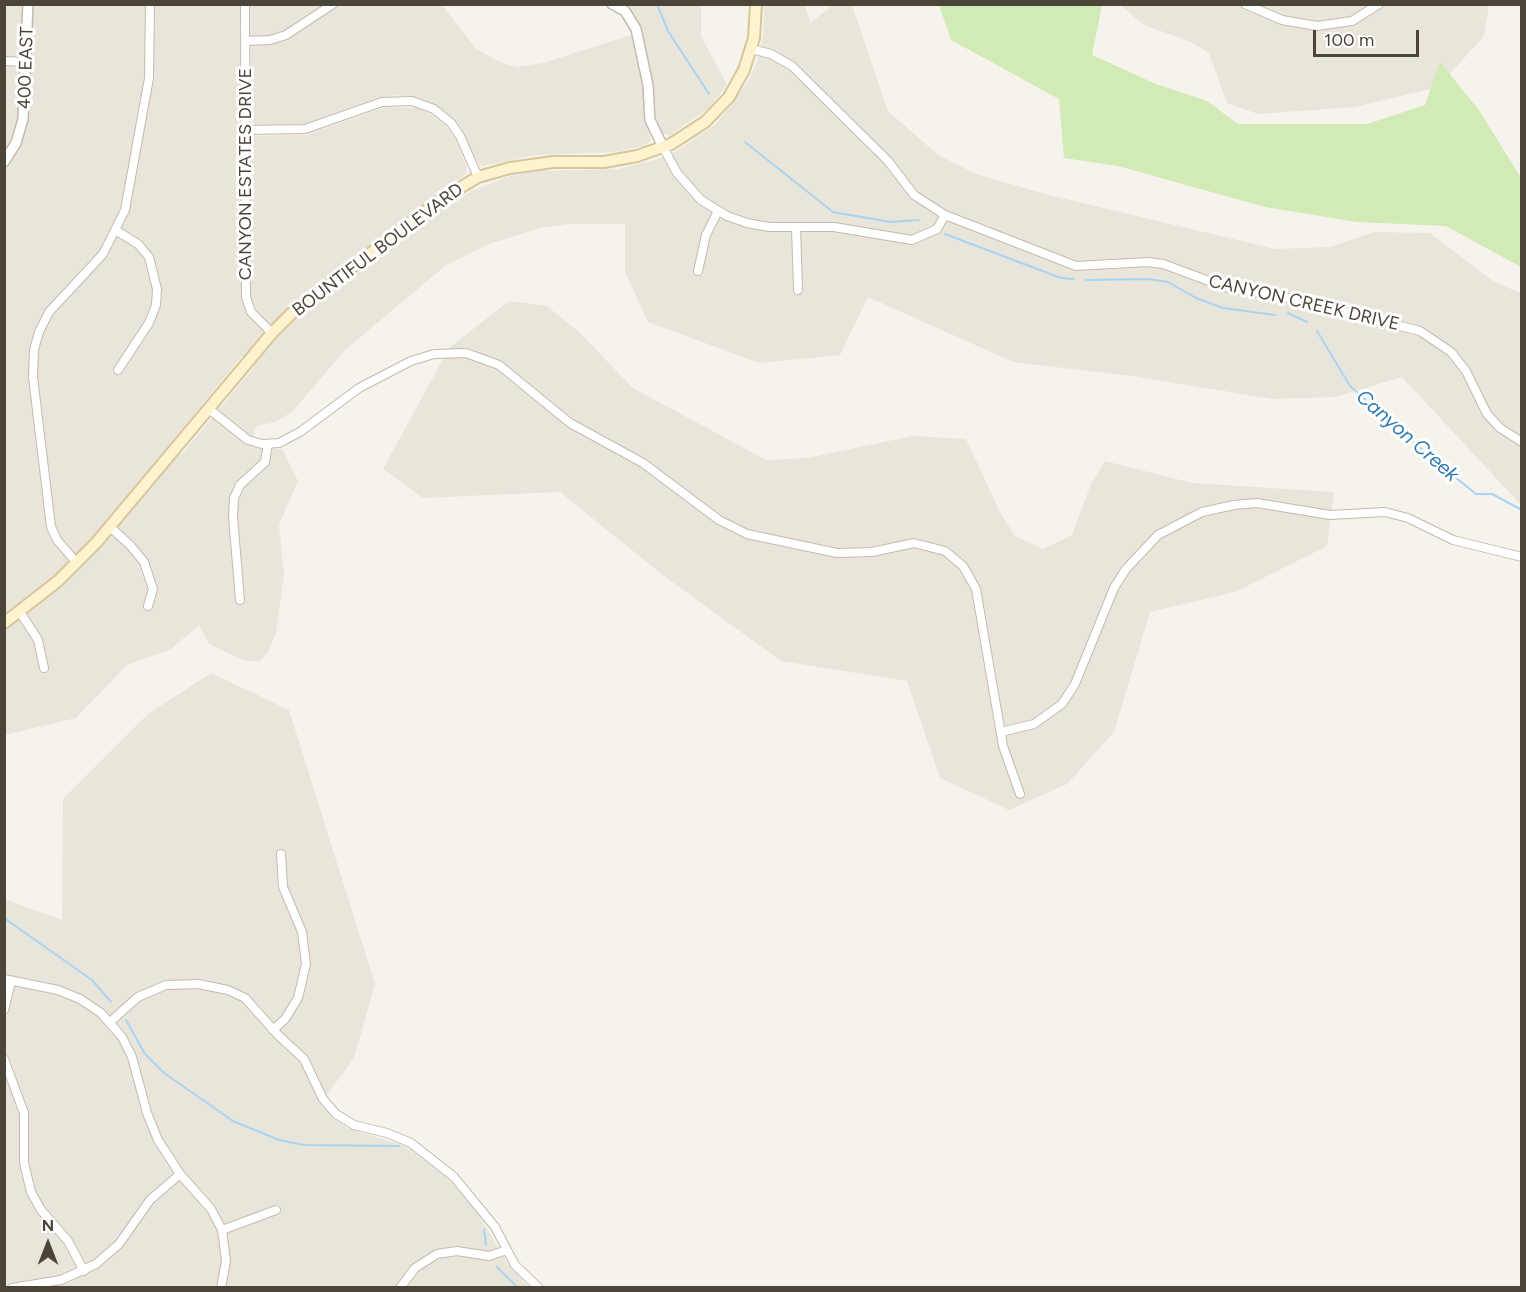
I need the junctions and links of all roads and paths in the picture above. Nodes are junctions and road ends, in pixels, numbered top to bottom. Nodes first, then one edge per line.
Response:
1 (28, 4) edge
2 (150, 4) edge
3 (245, 4) edge
4 (333, 4) edge
5 (612, 4) edge
6 (756, 4) edge
7 (1245, 4) edge
8 (1376, 7) edge
9 (245, 41) junction
10 (752, 49) junction
11 (4, 61) edge
12 (26, 62) junction
13 (246, 130) junction
14 (663, 147) junction
15 (4, 162) edge
16 (478, 177) junction
17 (718, 211) junction
18 (945, 215) junction
19 (796, 227) junction
20 (117, 231) junction
21 (698, 271) dead end
22 (798, 290) dead end
23 (272, 333) junction
24 (118, 369) dead end
25 (209, 409) junction
26 (1521, 442) edge
27 (268, 444) junction
28 (110, 527) junction
29 (1521, 557) edge
30 (77, 563) junction
31 (240, 600) dead end
32 (148, 606) dead end
33 (20, 612) junction
34 (4, 623) edge
35 (44, 668) dead end
36 (1001, 732) junction
37 (1020, 794) dead end
38 (281, 854) dead end
39 (8, 980) edge
40 (4, 1010) edge
41 (110, 1022) junction
42 (273, 1030) junction
43 (4, 1059) edge
44 (180, 1174) junction
45 (276, 1210) dead end
46 (222, 1230) junction
47 (507, 1250) junction
48 (84, 1271) junction
49 (12, 1287) edge
50 (221, 1287) edge
51 (400, 1287) edge
52 (539, 1287) edge

1 - 12 street, 400 EAST
2 - 20 street
3 - 9 street, CANYON ESTATES DRIVE
4 - 9 street
5 - 14 street
6 - 10 main road, BOUNTIFUL BOULEVARD
7 - 8 street
9 - 13 street, CANYON ESTATES DRIVE
10 - 14 main road, BOUNTIFUL BOULEVARD
10 - 18 street, CANYON CREEK DRIVE
11 - 12 street
12 - 15 street, 400 EAST
13 - 16 street
13 - 23 street, CANYON ESTATES DRIVE
14 - 16 main road, BOUNTIFUL BOULEVARD
14 - 17 street
16 - 23 main road, BOUNTIFUL BOULEVARD
17 - 19 street
17 - 21 street
18 - 19 street
18 - 26 street, CANYON CREEK DRIVE
19 - 22 street
20 - 24 street
20 - 30 street
23 - 25 main road, BOUNTIFUL BOULEVARD
25 - 27 street
25 - 28 main road, BOUNTIFUL BOULEVARD
27 - 31 street
27 - 36 street
28 - 30 main road, BOUNTIFUL BOULEVARD
28 - 32 street
29 - 36 street
30 - 33 main road, BOUNTIFUL BOULEVARD
33 - 34 main road, BOUNTIFUL BOULEVARD
33 - 35 street
36 - 37 street
38 - 42 street
39 - 40 street
39 - 41 street
41 - 42 street
41 - 44 street
42 - 47 street
43 - 48 street
44 - 46 street
44 - 48 street
45 - 46 street
46 - 50 street
47 - 51 street
47 - 52 street
48 - 49 street

